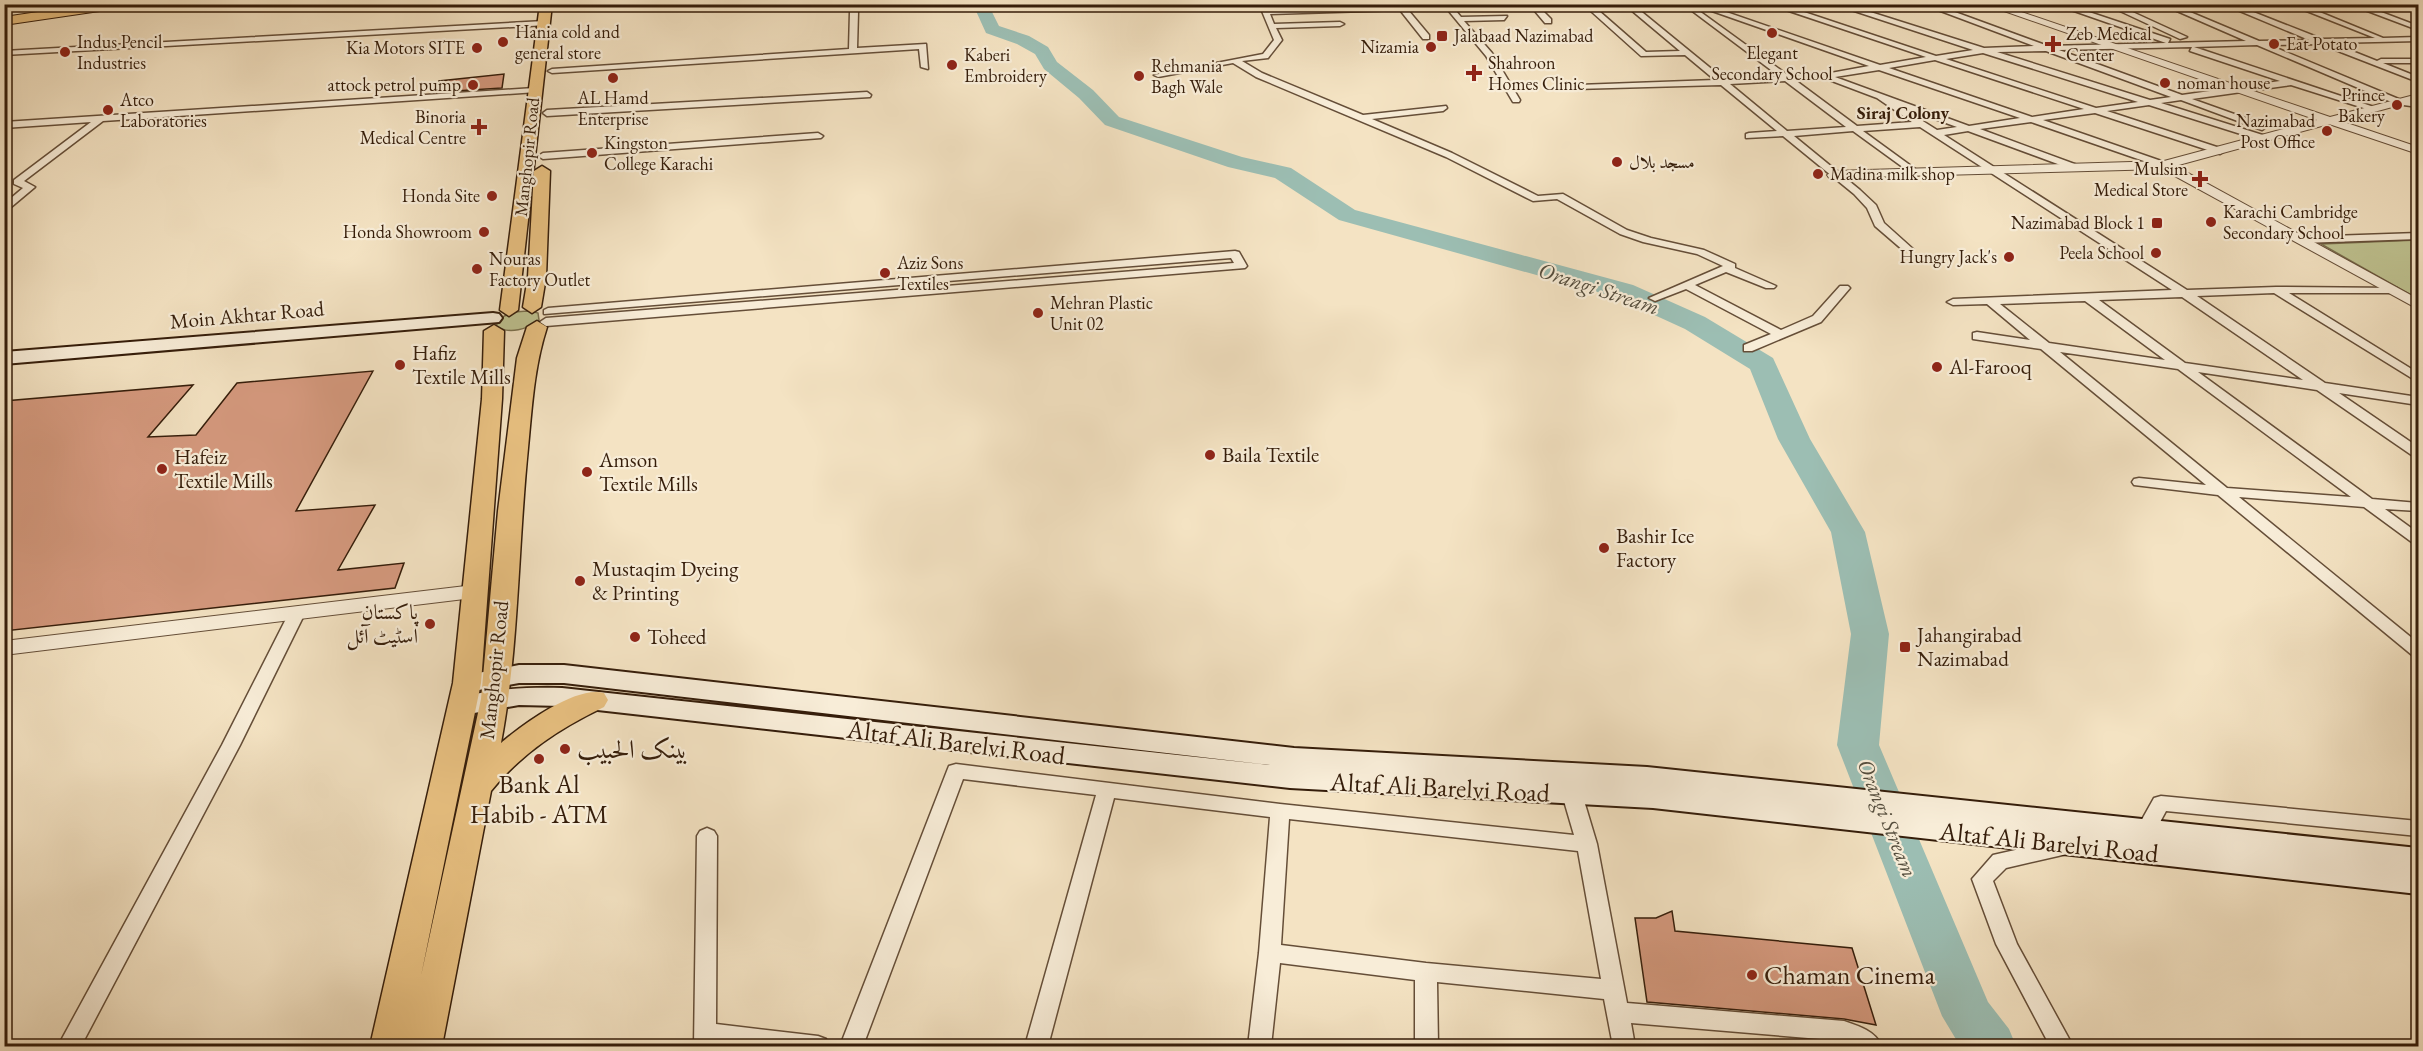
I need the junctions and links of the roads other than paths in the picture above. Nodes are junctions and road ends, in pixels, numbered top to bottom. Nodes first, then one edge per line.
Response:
1 (66, 4) edge
2 (80, 4) edge
3 (98, 4) edge
4 (120, 4) edge
5 (546, 4) edge
6 (561, 4) edge
7 (1446, 4) edge
8 (1532, 4) edge
9 (1586, 4) edge
10 (1627, 4) edge
11 (1687, 4) edge
12 (1695, 4) edge
13 (1771, 4) edge
14 (1836, 4) edge
15 (1863, 4) edge
16 (1925, 4) edge
17 (1988, 4) edge
18 (2056, 4) edge
19 (2108, 4) edge
20 (2164, 4) edge
21 (2226, 4) edge
22 (2292, 4) edge
23 (2352, 4) edge
24 (1400, 6) edge
25 (1264, 8) edge
26 (1498, 11) dead end
27 (854, 12) dead end
28 (4, 17) edge
29 (1458, 19) junction
30 (1548, 21) dead end
31 (544, 23) junction
32 (1340, 24) dead end
33 (1272, 26) junction
34 (2418, 28) edge
35 (1426, 37) dead end
36 (1946, 39) junction
37 (2418, 39) edge
38 (2388, 40) junction
39 (2324, 42) junction
40 (2258, 43) junction
41 (2181, 45) junction
42 (2200, 45) junction
43 (2113, 46) junction
44 (2044, 48) junction
45 (1985, 50) junction
46 (853, 51) junction
47 (4, 53) edge
48 (1686, 53) junction
49 (1934, 58) junction
50 (1234, 60) junction
51 (2418, 61) edge
52 (2374, 62) junction
53 (1879, 67) junction
54 (925, 68) dead end
55 (2257, 70) junction
56 (552, 71) junction
57 (1158, 75) dead end
58 (1825, 76) junction
59 (1788, 78) junction
60 (2418, 80) edge
61 (2291, 82) junction
62 (1723, 83) junction
63 (1578, 87) dead end
64 (534, 90) junction
65 (2241, 90) junction
66 (867, 95) dead end
67 (2418, 97) edge
68 (1881, 98) junction
69 (2183, 98) junction
70 (1516, 100) dead end
71 (2401, 101) junction
72 (2152, 102) junction
73 (2418, 104) edge
74 (1443, 108) dead end
75 (2092, 109) junction
76 (2376, 109) junction
77 (548, 113) junction
78 (100, 118) junction
79 (1363, 118) junction
80 (2032, 118) junction
81 (2333, 122) junction
82 (1921, 124) junction
83 (4, 125) edge
84 (1857, 128) junction
85 (1968, 129) junction
86 (1784, 133) junction
87 (1937, 133) junction
88 (2282, 135) junction
89 (818, 136) dead end
90 (1749, 136) dead end
91 (2266, 139) junction
92 (2220, 151) junction
93 (2418, 151) edge
94 (543, 156) junction
95 (2164, 165) junction
96 (2077, 168) junction
97 (1992, 170) junction
98 (1915, 173) junction
99 (1833, 175) junction
100 (4, 210) edge
101 (2418, 236) edge
102 (2301, 240) junction
103 (1908, 249) dead end
104 (1726, 268) junction
105 (1054, 275) junction
106 (1686, 285) junction
107 (1770, 286) dead end
108 (1844, 288) dead end
109 (2276, 290) junction
110 (2393, 290) junction
111 (2184, 293) junction
112 (2086, 296) junction
113 (1655, 298) dead end
114 (1990, 301) junction
115 (1953, 302) dead end
116 (2418, 304) edge
117 (541, 317) junction
118 (496, 321) junction
119 (1782, 335) junction
120 (1977, 336) dead end
121 (2043, 345) junction
122 (1748, 348) dead end
123 (528, 353) junction
124 (492, 357) junction
125 (4, 358) edge
126 (2178, 365) junction
127 (4, 369) edge
128 (2418, 378) edge
129 (2317, 386) junction
130 (2418, 401) edge
131 (2418, 453) edge
132 (2139, 482) dead end
133 (2228, 492) junction
134 (2370, 504) junction
135 (2418, 507) edge
136 (2418, 540) edge
137 (474, 592) junction
138 (297, 613) junction
139 (4, 648) edge
140 (2418, 651) edge
141 (496, 688) junction
142 (465, 694) junction
143 (594, 700) junction
144 (478, 787) junction
145 (1650, 787) junction
146 (1107, 789) junction
147 (1572, 794) junction
148 (1280, 811) junction
149 (1952, 819) junction
150 (2418, 829) edge
151 (2145, 832) junction
152 (707, 836) dead end
153 (1587, 844) junction
154 (2075, 844) junction
155 (2418, 860) edge
156 (2418, 882) edge
157 (1270, 953) junction
158 (1426, 972) junction
159 (1616, 1001) junction
160 (705, 1040) edge
161 (69, 1047) edge
162 (388, 1047) edge
163 (424, 1047) edge
164 (818, 1047) edge
165 (851, 1047) edge
166 (1036, 1047) edge
167 (1260, 1047) edge
168 (1426, 1047) edge
169 (1624, 1047) edge
170 (1870, 1047) edge
171 (2062, 1047) edge

1 - 28 highway
2 - 28 highway
3 - 28 highway
4 - 28 highway
5 - 31 main road, Manghopir Road
6 - 56 main road, Manghopir Road
7 - 29 street
8 - 30 street
9 - 48 street
10 - 48 street
11 - 59 street
12 - 53 street
13 - 49 street
14 - 36 street
15 - 36 street
16 - 44 street
17 - 43 street
18 - 41 street
19 - 42 street
20 - 40 street
21 - 39 street
22 - 38 street
23 - 34 street
24 - 25 street
24 - 35 street
25 - 33 street
26 - 29 street
27 - 46 street
29 - 70 street
31 - 47 street
31 - 64 main road, Manghopir Road
32 - 33 street
33 - 50 street
36 - 45 street
37 - 38 street
38 - 39 street
39 - 40 street
39 - 52 street
40 - 42 street
40 - 71 street
41 - 42 street
41 - 43 street
41 - 55 street
42 - 55 street
43 - 44 street
43 - 65 street
44 - 45 street
44 - 69 street
45 - 49 street
45 - 72 street
46 - 54 street
46 - 56 street
48 - 62 street
49 - 53 street
49 - 75 street
50 - 57 street
50 - 79 street
51 - 52 street
52 - 60 street
53 - 58 street
53 - 80 street
55 - 61 street
56 - 77 main road, Manghopir Road
58 - 59 street
58 - 68 street
59 - 62 street
59 - 84 street
61 - 65 street
61 - 76 street
62 - 63 street
62 - 86 street
64 - 78 street
64 - 118 main road, Manghopir Road
65 - 69 street
65 - 81 street
66 - 77 street
67 - 71 street
68 - 82 street
68 - 85 street
69 - 72 street
69 - 88 street
71 - 73 street
71 - 76 street
72 - 75 street
72 - 91 street
74 - 79 street
75 - 80 street
75 - 92 street
76 - 81 street
77 - 94 main road, Manghopir Road
78 - 83 street
78 - 100 street
79 - 104 street
80 - 85 street
80 - 95 street
81 - 88 street
81 - 93 street
82 - 84 street
82 - 87 street
84 - 86 street
84 - 98 street
85 - 87 street
85 - 96 street
86 - 90 street
86 - 99 street
87 - 97 street
88 - 91 street
89 - 94 street
91 - 92 street
92 - 95 street
94 - 117 main road, Manghopir Road
95 - 96 street
95 - 102 street
96 - 97 street
97 - 98 street
97 - 111 street
98 - 99 street
99 - 103 street
101 - 102 street
102 - 110 street
104 - 106 street
104 - 107 street
105 - 105 street
105 - 117 street
106 - 113 street
106 - 119 street
108 - 119 street
109 - 110 street
109 - 111 street
109 - 128 street
110 - 116 street
111 - 112 street
111 - 129 street
112 - 114 street
112 - 126 street
114 - 115 street
114 - 121 street
117 - 118 main road
117 - 118 main road
117 - 123 main road, Manghopir Road
118 - 124 main road, Manghopir Road
118 - 125 main road, Moin Akhtar Road
118 - 127 main road, Moin Akhtar Road
119 - 122 street
120 - 121 street
121 - 126 street
121 - 133 street
123 - 124 main road
123 - 141 main road, Manghopir Road
124 - 137 main road, Manghopir Road
126 - 129 street
126 - 134 street
129 - 130 street
129 - 131 street
132 - 133 street
133 - 134 street
133 - 140 street
134 - 135 street
134 - 136 street
137 - 138 street
137 - 142 main road, Manghopir Road
138 - 139 street
138 - 161 street
141 - 142 main road, Altaf Ali Barelvi Road
141 - 143 main road, Altaf Ali Barelvi Road
141 - 144 main road, Manghopir Road
141 - 145 main road, Altaf Ali Barelvi Road
142 - 162 main road, Manghopir Road
143 - 144 main road
143 - 147 main road, Altaf Ali Barelvi Road
144 - 163 main road, Manghopir Road
145 - 147 main road, Altaf Ali Barelvi Road
145 - 149 main road, Altaf Ali Barelvi Road
146 - 148 street
146 - 165 street
146 - 166 street
147 - 153 street
148 - 153 street
148 - 157 street
149 - 151 main road, Altaf Ali Barelvi Road
149 - 154 main road, Altaf Ali Barelvi Road
150 - 151 street
151 - 155 main road, Altaf Ali Barelvi Road
152 - 160 street
153 - 159 street
154 - 156 main road, Altaf Ali Barelvi Road
154 - 171 street
157 - 158 street
157 - 167 street
158 - 159 street
158 - 168 street
159 - 169 street
159 - 170 street
160 - 164 street

